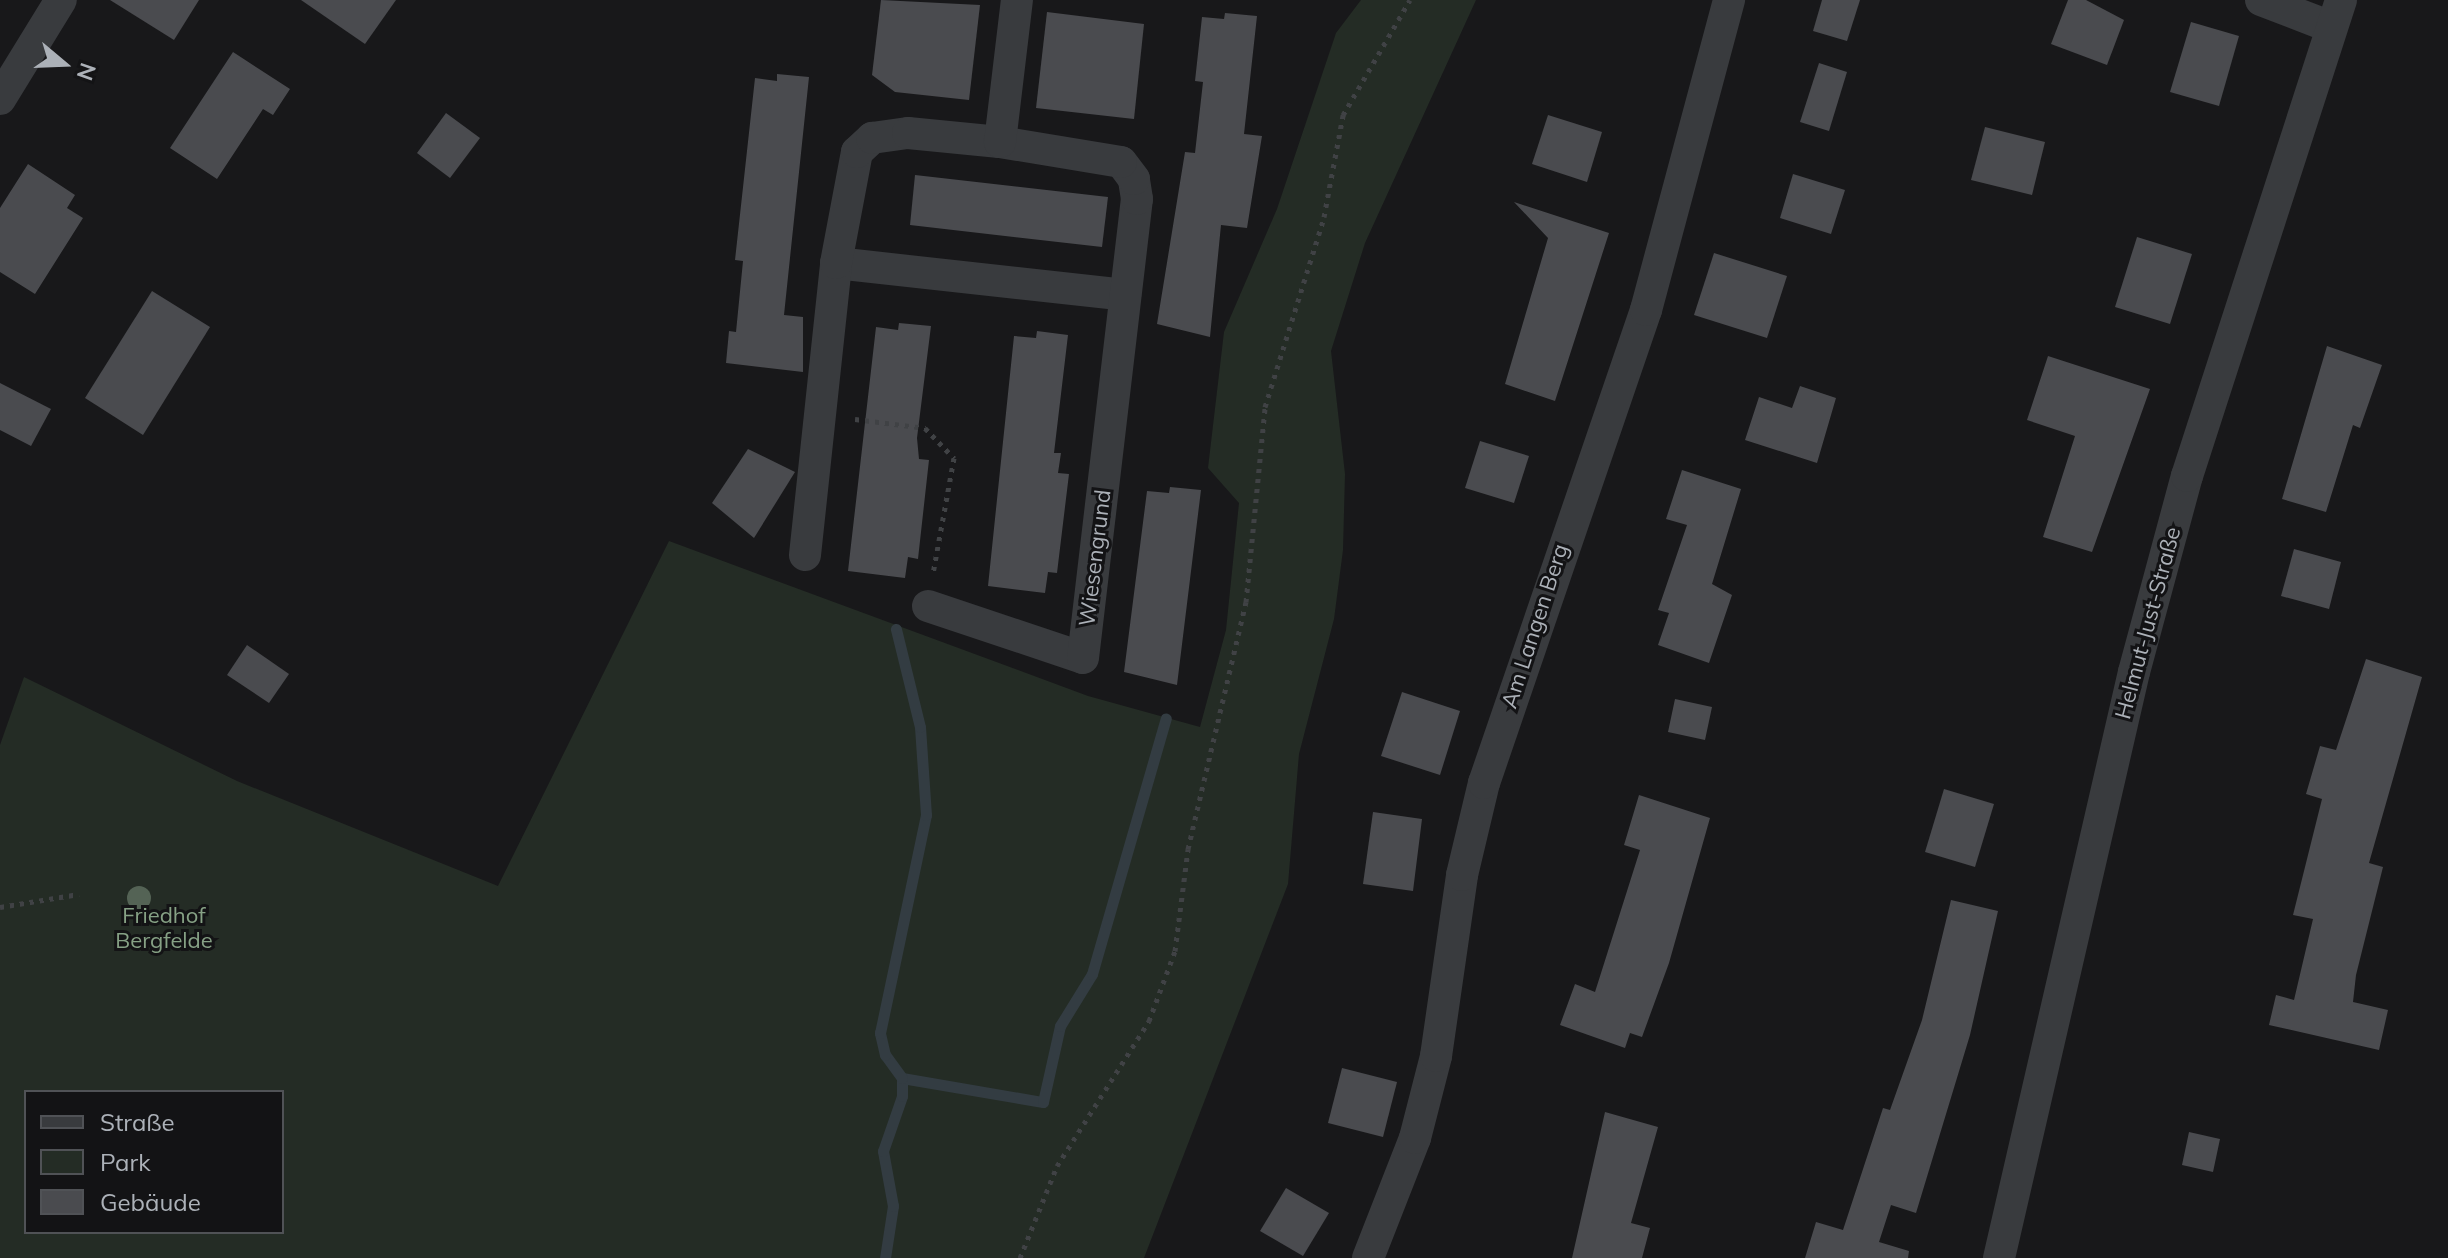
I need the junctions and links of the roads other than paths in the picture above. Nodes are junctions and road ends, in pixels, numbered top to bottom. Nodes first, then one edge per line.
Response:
1 (61, 0) edge
2 (1017, 0) edge
3 (1729, 0) edge
4 (2261, 0) edge
5 (2336, 13) edge
6 (0, 99) edge
7 (1000, 142) junction
8 (836, 263) junction
9 (1125, 295) junction
10 (805, 555) dead end
11 (928, 606) road end
12 (1368, 1258) edge
13 (1999, 1258) edge

1 - 6 street
2 - 7 street
3 - 12 street, Am Langen Berg
4 - 5 street
5 - 13 street, Helmut-Just-Straße
7 - 8 street, Wiesengrund
7 - 9 street, Wiesengrund
8 - 9 street
8 - 10 street, Wiesengrund
9 - 11 street, Wiesengrund

